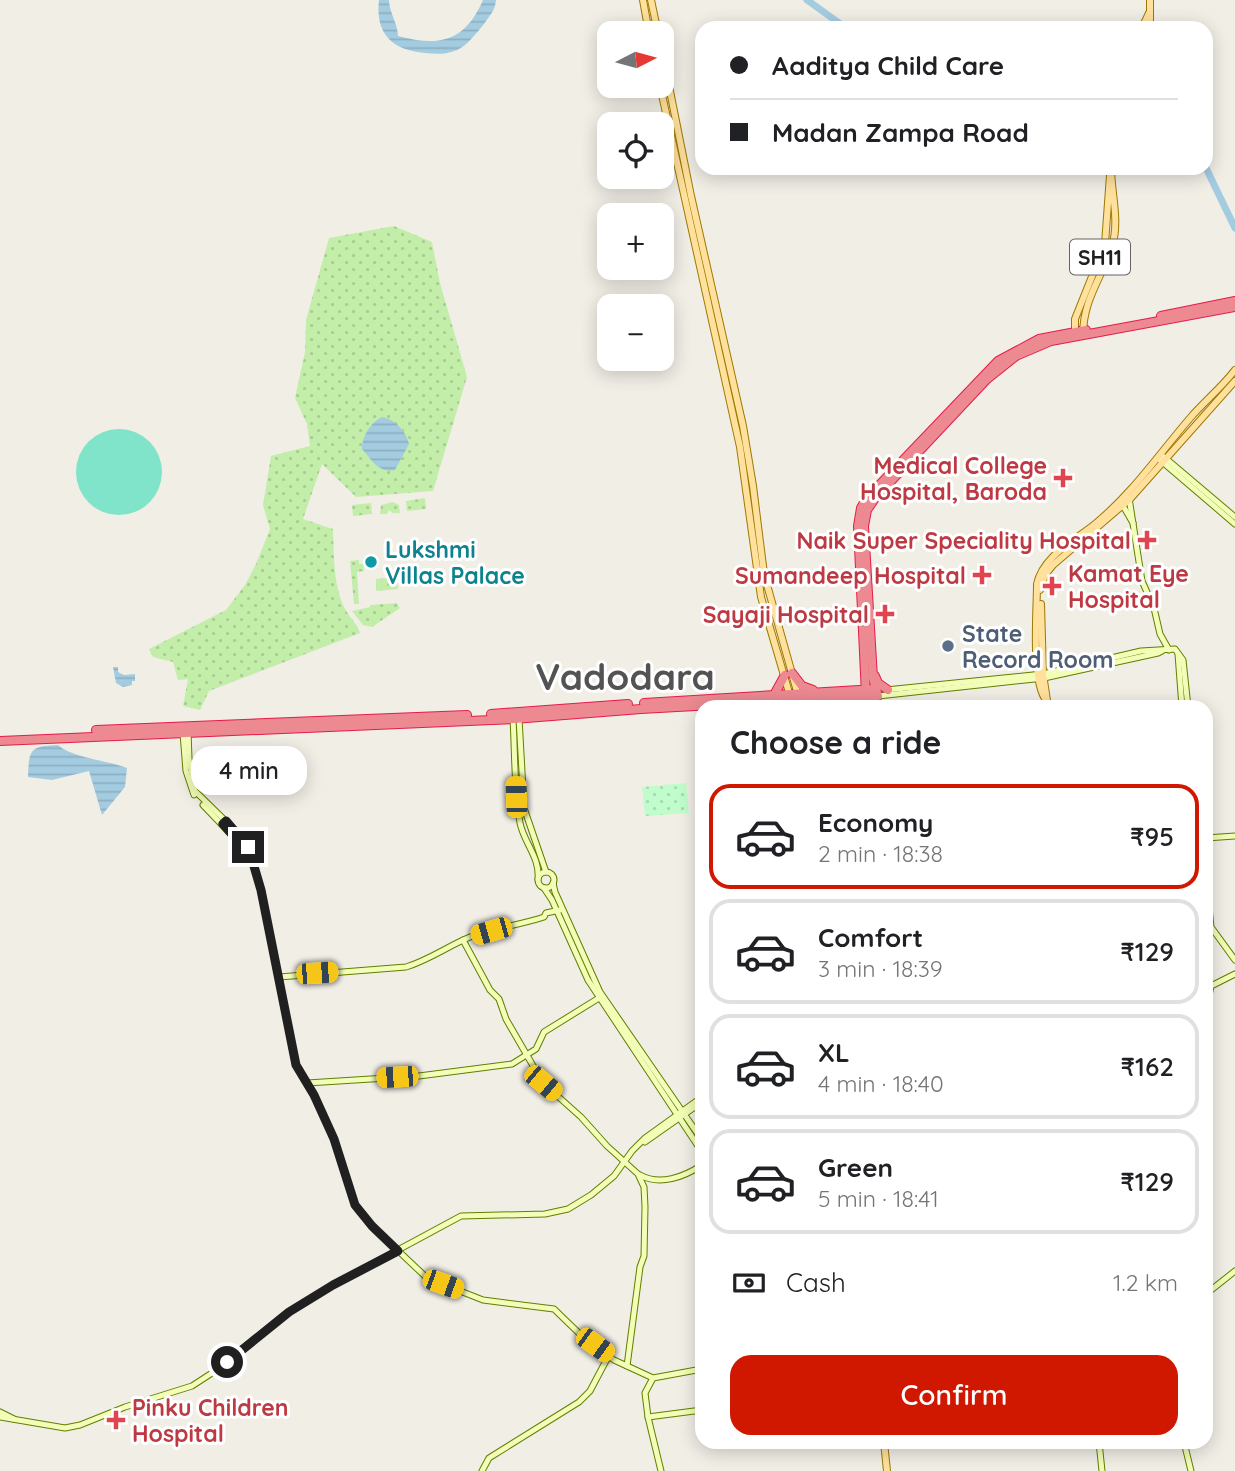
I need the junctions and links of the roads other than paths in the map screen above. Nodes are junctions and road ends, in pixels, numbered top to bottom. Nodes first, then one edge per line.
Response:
1 (643, 0) edge
2 (651, 0) edge
3 (1150, 0) edge
4 (1149, 11) junction
5 (647, 21) edge
6 (655, 21) edge
7 (1145, 21) edge
8 (1150, 21) edge
9 (663, 98) edge
10 (671, 98) edge
11 (1111, 175) edge
12 (1235, 301) edge
13 (1235, 307) edge
14 (1079, 334) junction
15 (1235, 370) edge
16 (1235, 380) edge
17 (733, 396) junction
18 (1162, 458) junction
19 (1129, 498) junction
20 (1122, 504) junction
21 (1235, 517) edge
22 (1235, 524) edge
23 (1134, 526) junction
24 (1170, 651) junction
25 (873, 670) junction
26 (788, 674) junction
27 (1041, 676) junction
28 (888, 690) junction
29 (877, 693) junction
30 (866, 694) junction
31 (819, 696) junction
32 (777, 700) edge
33 (795, 700) edge
34 (814, 700) edge
35 (1046, 700) edge
36 (1180, 700) edge
37 (1187, 700) edge
38 (695, 706) edge
39 (516, 716) junction
40 (185, 730) junction
41 (0, 739) edge
42 (1235, 836) edge
43 (1213, 838) edge
44 (547, 872) junction
45 (538, 879) junction
46 (553, 883) junction
47 (544, 888) junction
48 (561, 913) junction
49 (1213, 932) edge
50 (463, 940) junction
51 (1235, 960) edge
52 (1235, 974) edge
53 (279, 977) junction
54 (1213, 985) edge
55 (598, 998) junction
56 (526, 1057) junction
57 (307, 1083) junction
58 (695, 1103) edge
59 (695, 1107) edge
60 (682, 1115) junction
61 (695, 1131) edge
62 (695, 1139) edge
63 (625, 1160) junction
64 (695, 1170) edge
65 (638, 1174) junction
66 (654, 1181) junction
67 (645, 1198) junction
68 (397, 1252) junction
69 (1235, 1272) edge
70 (1213, 1289) edge
71 (609, 1355) junction
72 (626, 1366) junction
73 (695, 1369) edge
74 (653, 1378) junction
75 (695, 1411) edge
76 (0, 1412) edge
77 (648, 1417) junction
78 (0, 1418) edge
79 (14, 1419) junction
80 (885, 1449) edge
81 (1100, 1449) edge
82 (1186, 1449) edge
83 (482, 1471) edge
84 (661, 1471) edge
85 (887, 1471) edge
86 (1102, 1471) edge
87 (1191, 1471) edge

1 - 5 main road
2 - 6 main road
3 - 4 main road
4 - 7 main road
4 - 8 main road
9 - 17 main road
10 - 17 main road
11 - 14 main road, SH11
12 - 14 highway
13 - 14 highway
14 - 25 highway
14 - 30 highway
15 - 18 main road
16 - 18 main road
17 - 26 main road
18 - 19 main road
18 - 21 main road
18 - 22 main road
19 - 20 main road
19 - 23 main road
20 - 23 main road
20 - 27 main road
23 - 24 main road
24 - 27 main road
24 - 36 main road
24 - 37 main road
25 - 28 highway
25 - 29 highway
26 - 31 highway
26 - 32 highway
26 - 33 main road
27 - 28 main road
27 - 29 main road
27 - 35 main road
28 - 29 main road
29 - 30 highway
30 - 31 highway
31 - 33 highway
31 - 34 highway
38 - 39 highway
39 - 40 highway
39 - 44 main road
39 - 45 main road
40 - 41 highway
40 - 53 main road
42 - 43 main road
44 - 45 main road
44 - 46 main road
45 - 47 main road
46 - 47 main road
46 - 48 main road
47 - 48 main road
48 - 50 main road
48 - 55 main road
48 - 60 main road
49 - 51 main road
50 - 53 main road
50 - 56 main road
52 - 54 main road
53 - 57 main road
55 - 56 main road
55 - 60 main road
56 - 57 main road
56 - 63 main road
57 - 68 main road
58 - 60 main road
59 - 60 main road
60 - 61 main road
60 - 62 main road
60 - 63 main road
63 - 65 main road
63 - 68 main road
64 - 66 main road
65 - 66 main road
65 - 67 main road
66 - 67 main road
67 - 72 main road
68 - 71 main road
68 - 79 main road
69 - 70 main road
71 - 72 main road
71 - 83 main road
72 - 74 main road
73 - 74 main road
74 - 77 main road
75 - 77 main road
76 - 79 main road
77 - 84 main road
78 - 79 main road
80 - 85 main road
81 - 86 main road
82 - 87 main road

